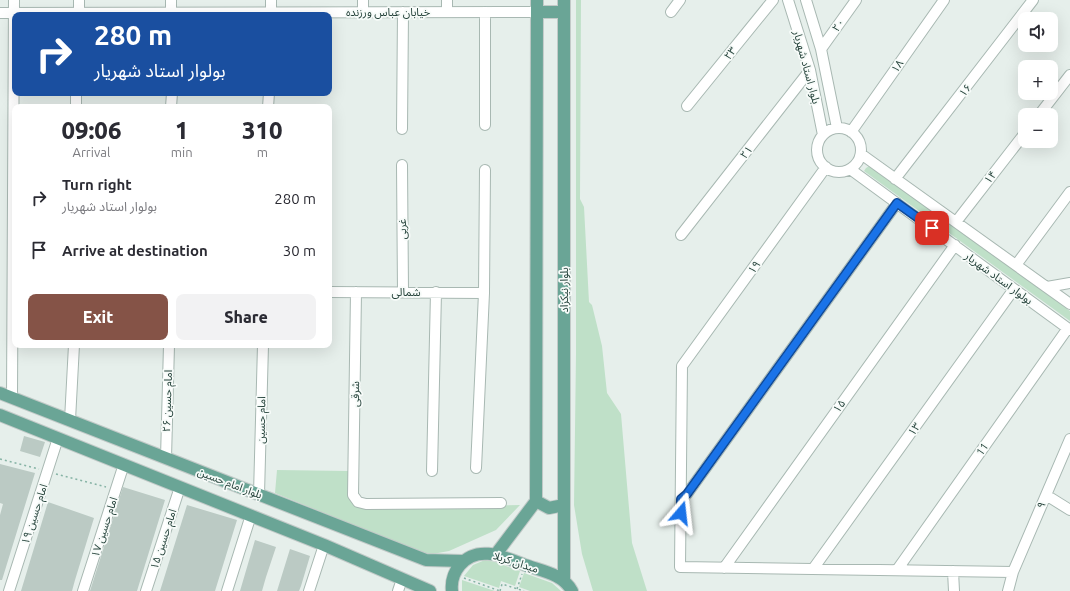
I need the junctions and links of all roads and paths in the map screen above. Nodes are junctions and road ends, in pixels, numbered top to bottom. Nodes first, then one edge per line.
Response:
1 (14, 0) edge
2 (79, 0) edge
3 (171, 0) edge
4 (271, 0) edge
5 (363, 0) edge
6 (447, 0) edge
7 (680, 0) edge
8 (773, 0) edge
9 (788, 0) edge
10 (806, 0) edge
11 (856, 0) edge
12 (944, 0) edge
13 (1034, 0) edge
14 (537, 6) edge
15 (564, 6) edge
16 (14, 12) edge
17 (79, 12) edge
18 (171, 12) edge
19 (271, 12) edge
20 (363, 12) junction
21 (403, 12) junction
22 (447, 12) junction
23 (485, 12) junction
24 (671, 12) dead end
25 (0, 13) edge
26 (12, 13) edge
27 (332, 13) edge
28 (821, 49) junction
29 (810, 70) junction
30 (1070, 75) edge
31 (687, 106) dead end
32 (1044, 108) edge
33 (485, 125) dead end
34 (838, 128) junction
35 (402, 129) dead end
36 (851, 132) junction
37 (823, 135) junction
38 (1018, 142) edge
39 (861, 154) junction
40 (402, 165) dead end
41 (826, 167) junction
42 (850, 168) junction
43 (485, 170) dead end
44 (895, 179) junction
45 (1070, 192) edge
46 (897, 203) junction
47 (956, 222) junction
48 (681, 234) dead end
49 (955, 245) junction
50 (1016, 265) junction
51 (1070, 283) edge
52 (1047, 287) junction
53 (1014, 289) junction
54 (332, 292) edge
55 (356, 292) junction
56 (403, 292) junction
57 (436, 292) junction
58 (484, 292) junction
59 (1070, 304) edge
60 (1069, 329) edge
61 (14, 348) edge
62 (74, 348) edge
63 (169, 348) edge
64 (262, 348) edge
65 (0, 393) edge
66 (12, 397) junction
67 (0, 415) edge
68 (70, 420) junction
69 (58, 438) junction
70 (1070, 439) edge
71 (166, 458) junction
72 (0, 459) edge
73 (124, 464) junction
74 (476, 468) dead end
75 (48, 471) junction
76 (432, 471) dead end
77 (180, 487) junction
78 (116, 489) junction
79 (259, 494) junction
80 (1046, 495) junction
81 (681, 499) junction
82 (536, 501) junction
83 (501, 503) dead end
84 (564, 505) junction
85 (1070, 510) edge
86 (251, 515) junction
87 (324, 544) junction
88 (496, 554) junction
89 (463, 561) junction
90 (525, 564) junction
91 (724, 568) junction
92 (813, 569) junction
93 (897, 570) junction
94 (953, 571) junction
95 (1013, 572) junction
96 (462, 574) dead end
97 (461, 577) junction
98 (402, 579) junction
99 (460, 580) dead end
100 (564, 580) junction
101 (517, 589) junction
102 (9, 591) edge
103 (84, 591) edge
104 (146, 591) edge
105 (227, 591) edge
106 (309, 591) edge
107 (398, 591) edge
108 (430, 591) edge
109 (452, 591) edge
110 (500, 591) edge
111 (524, 591) edge
112 (572, 591) edge
113 (954, 591) edge
114 (1008, 591) edge

1 - 16 street
2 - 17 street
3 - 18 street
4 - 19 street
5 - 20 street
6 - 22 street
7 - 24 street
8 - 31 street, ۲۳
9 - 29 street, بلوار استاد شهریار
10 - 28 street, بلوار استاد شهریار
11 - 28 street, ۲۰
12 - 36 street, ۱۸
13 - 44 street, ۱۶
14 - 15 main road
14 - 23 street, خیابان عباس ورزنده
14 - 82 main road
15 - 84 main road, بلوار نیکزاد
20 - 21 street, خیابان عباس ورزنده
20 - 27 street, خیابان عباس ورزنده
21 - 22 street, خیابان عباس ورزنده
21 - 35 street
22 - 23 street, خیابان عباس ورزنده
23 - 33 street
25 - 26 street, خیابان عباس ورزنده
28 - 34 street, بلوار استاد شهریار
29 - 37 street, بلوار استاد شهریار
29 - 48 street, ۲۱
30 - 32 street
34 - 36 street
34 - 37 street
36 - 39 street
37 - 41 street
38 - 47 street, ۱۴
39 - 42 street
39 - 44 street, بولوار استاد شهریار
40 - 56 street, غربی
41 - 42 street
41 - 81 street, ۱۹
42 - 46 street, بولوار استاد شهریار
43 - 58 street
44 - 47 street, بولوار استاد شهریار
45 - 50 street
46 - 49 street, بولوار استاد شهریار
46 - 81 street
47 - 50 street, بولوار استاد شهریار
49 - 53 street, بولوار استاد شهریار
49 - 91 street, ۱۵
50 - 52 street, بولوار استاد شهریار
51 - 52 street
52 - 59 street, بولوار استاد شهریار
53 - 60 street, بولوار استاد شهریار
53 - 92 street, ۱۳
54 - 55 street, شمالی
55 - 56 street, شمالی
55 - 83 street, شرقی
56 - 57 street, شمالی
57 - 58 street, شمالی
57 - 76 street
58 - 74 street
60 - 93 street, 11
61 - 66 street
62 - 68 street
63 - 71 street, امام حسین ۲۶
64 - 79 street, امام حسین
65 - 66 main road, بلوار امام حسین
66 - 68 main road, بلوار امام حسین
67 - 69 main road, بلوار امام حسین
68 - 71 main road, بلوار امام حسین
69 - 73 main road, بلوار امام حسین
69 - 75 street, امام حسین ۱۹
70 - 80 street, ۹
71 - 79 main road, بلوار امام حسین
72 - 75 path
73 - 77 main road, بلوار امام حسین
73 - 78 street, امام حسین ۱۷
75 - 78 path
75 - 102 street, امام حسین ۱۹
77 - 86 main road, بلوار امام حسین
77 - 104 street, امام حسین ۱۵
78 - 103 street, امام حسین ۱۷
79 - 86 main road
79 - 89 main road, بلوار امام حسین
80 - 85 street
80 - 95 street, ۹
81 - 91 street
82 - 84 main road
82 - 88 main road
84 - 100 main road, بلوار نیکزاد
86 - 87 main road, بلوار امام حسین
86 - 105 street
87 - 98 main road, بلوار امام حسین
87 - 106 street
88 - 89 main road, میدان کربلا
88 - 90 main road, میدان کربلا
89 - 109 main road
90 - 100 main road, میدان کربلا
90 - 101 path
91 - 92 street
92 - 93 street
93 - 94 street
94 - 95 street
94 - 113 street
95 - 114 street, ۹
96 - 97 path
97 - 99 path
97 - 110 path
98 - 107 street
98 - 108 main road, بلوار امام حسین
100 - 112 main road, میدان کربلا
101 - 110 path
101 - 111 path

